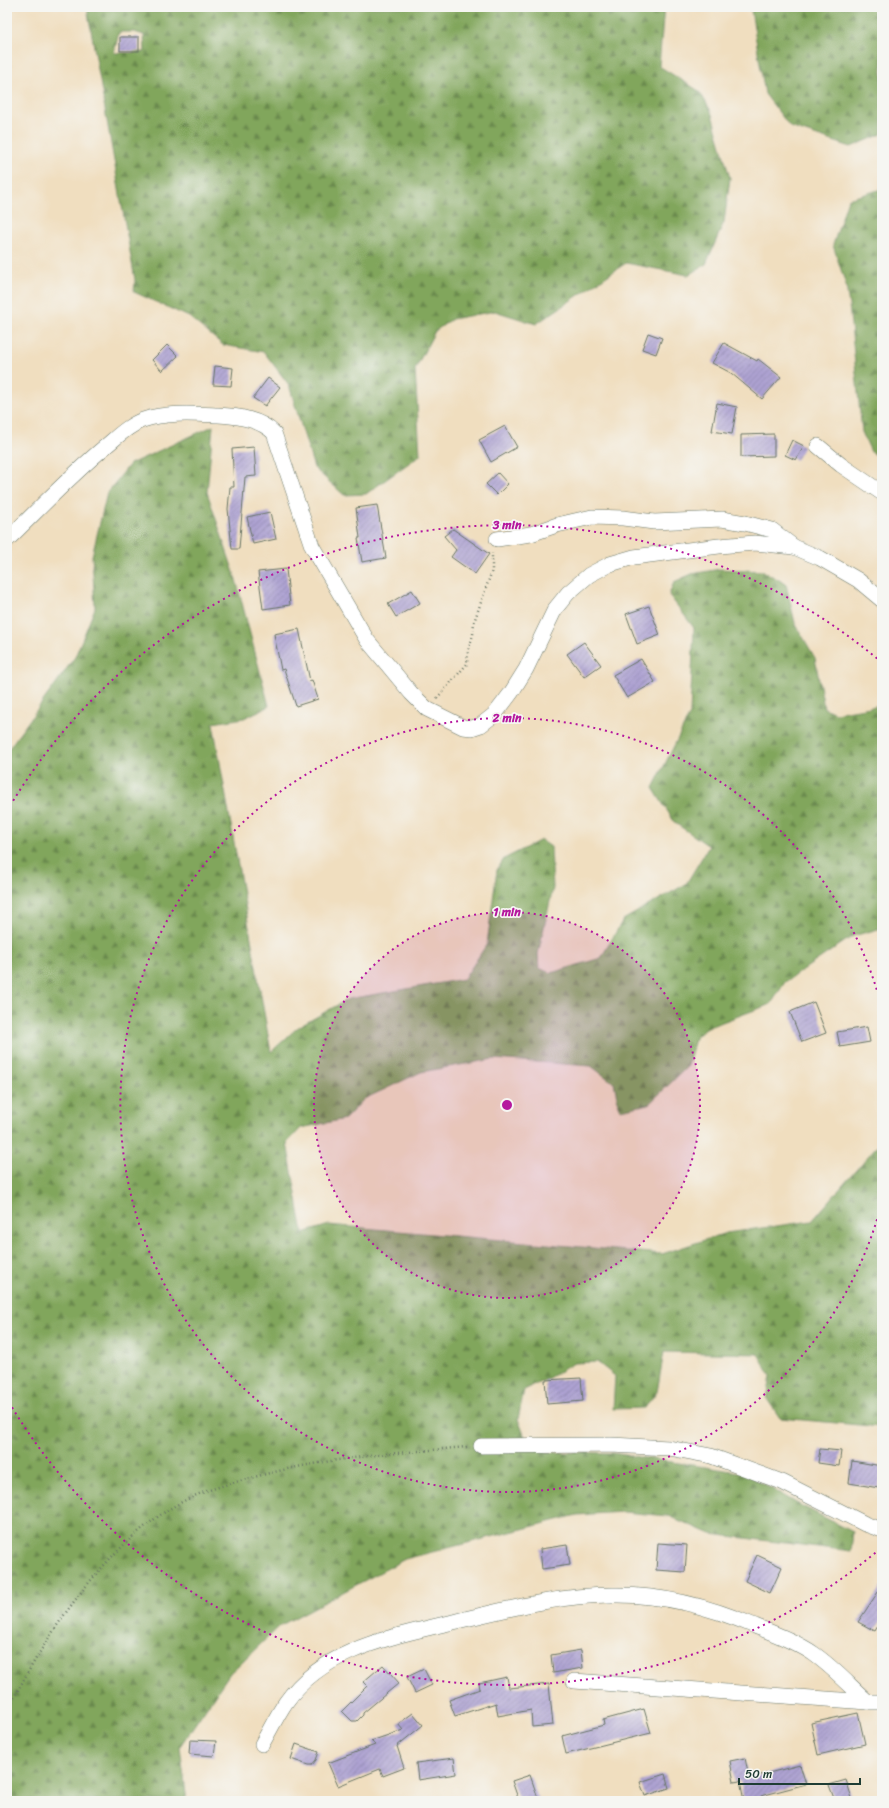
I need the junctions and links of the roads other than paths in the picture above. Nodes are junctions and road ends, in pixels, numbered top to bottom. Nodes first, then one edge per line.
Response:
1 (818, 446) dead end
2 (882, 493) edge
3 (497, 539) road end
4 (7, 540) edge
5 (794, 547) junction
6 (882, 600) edge
7 (481, 1446) road end
8 (882, 1530) edge
9 (574, 1681) dead end
10 (875, 1702) edge
11 (262, 1744) dead end

1 - 2 street
3 - 5 street
4 - 5 street
5 - 6 street
7 - 8 street
9 - 10 street
10 - 11 street

